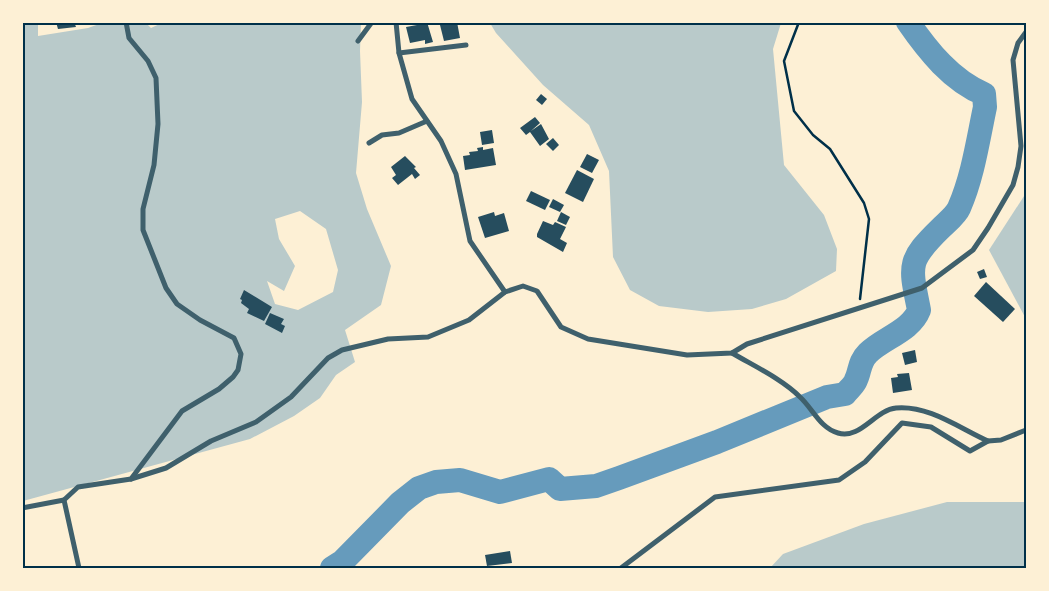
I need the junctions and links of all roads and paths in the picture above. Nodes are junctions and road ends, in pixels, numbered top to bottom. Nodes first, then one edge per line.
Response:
1 (126, 22) edge
2 (372, 22) edge
3 (396, 22) edge
4 (799, 22) edge
5 (1026, 32) edge
6 (358, 41) dead end
7 (466, 45) dead end
8 (399, 53) junction
9 (427, 121) junction
10 (369, 143) dead end
11 (505, 292) junction
12 (858, 308) junction
13 (732, 353) junction
14 (1026, 430) edge
15 (988, 441) junction
16 (131, 479) junction
17 (64, 500) junction
18 (22, 508) edge
19 (79, 568) edge
20 (622, 568) edge

1 - 16 street
2 - 6 street
3 - 8 street
4 - 12 path
5 - 12 street
7 - 8 street
8 - 9 street
9 - 10 street
9 - 11 street
11 - 13 street
11 - 16 street
12 - 13 street
13 - 15 street
14 - 15 street
15 - 20 street
16 - 17 street
17 - 18 street
17 - 19 street

